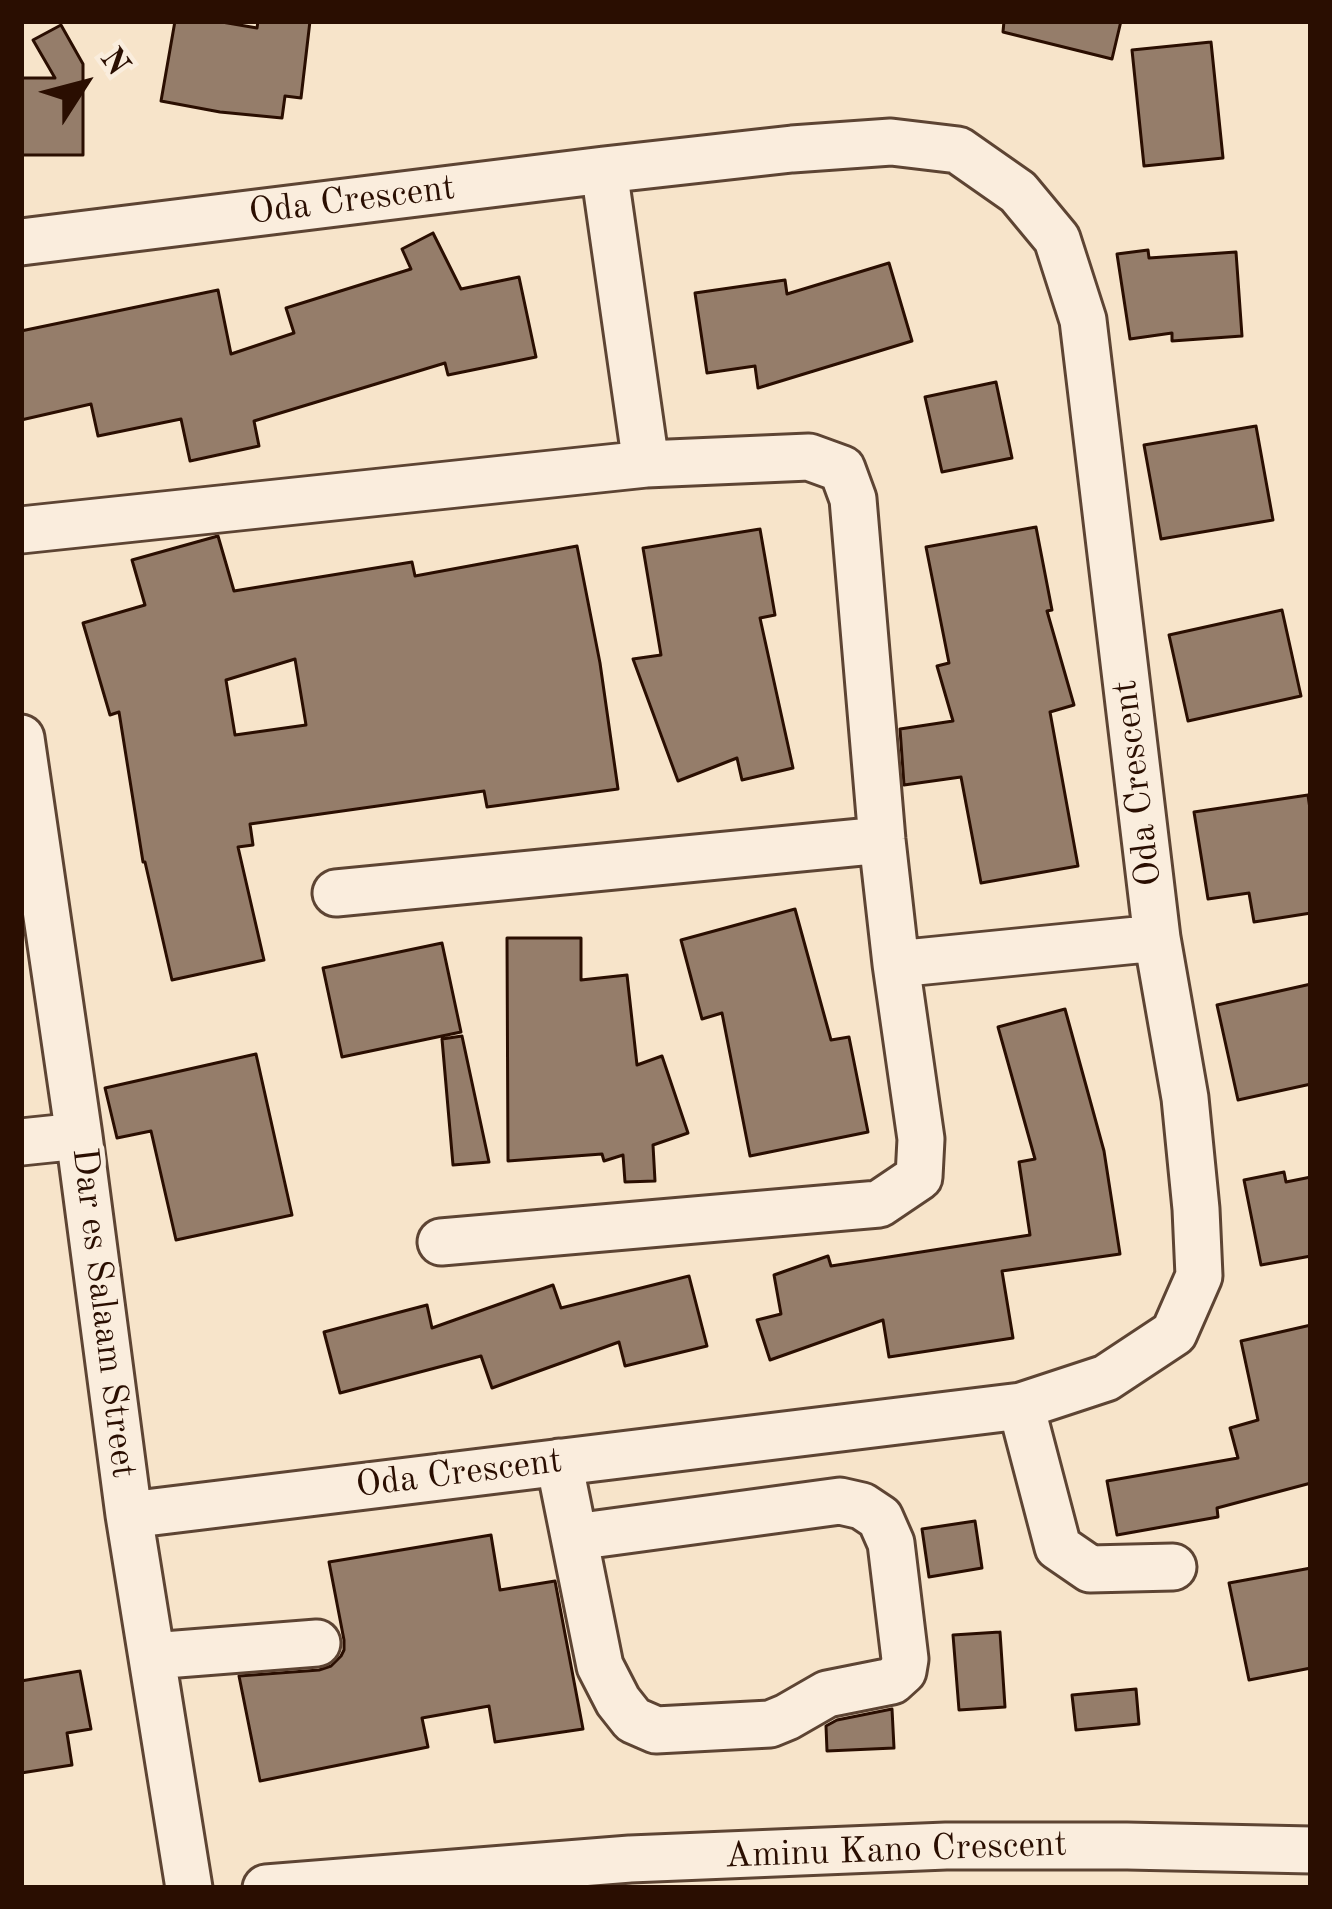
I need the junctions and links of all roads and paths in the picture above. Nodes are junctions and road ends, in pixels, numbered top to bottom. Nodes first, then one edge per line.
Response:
1 (604, 170) junction
2 (21, 242) edge
3 (646, 464) junction
4 (21, 530) edge
5 (21, 738) edge
6 (882, 840) junction
7 (335, 893) dead end
8 (1157, 938) junction
9 (896, 964) junction
10 (80, 1136) junction
11 (21, 1142) edge
12 (441, 1242) dead end
13 (1022, 1406) junction
14 (559, 1462) junction
15 (129, 1515) junction
16 (575, 1537) junction
17 (1173, 1568) dead end
18 (317, 1642) dead end
19 (152, 1656) junction
20 (1311, 1850) edge
21 (948, 1867) edge
22 (188, 1888) edge
23 (266, 1888) edge

1 - 2 street, Oda Crescent
1 - 3 street
1 - 8 street, Oda Crescent
3 - 4 street
3 - 6 street
5 - 10 street, Dar es Salaam Street
6 - 7 street
6 - 9 street
8 - 9 street
8 - 13 street, Oda Crescent
9 - 12 street
10 - 11 street
10 - 15 street, Dar es Salaam Street
13 - 14 street, Oda Crescent
13 - 17 street
14 - 15 street, Oda Crescent
14 - 16 street
15 - 19 street, Dar es Salaam Street
16 - 16 street
18 - 19 street
19 - 22 street, Dar es Salaam Street
20 - 21 street, Aminu Kano Crescent
21 - 23 street, Aminu Kano Crescent

